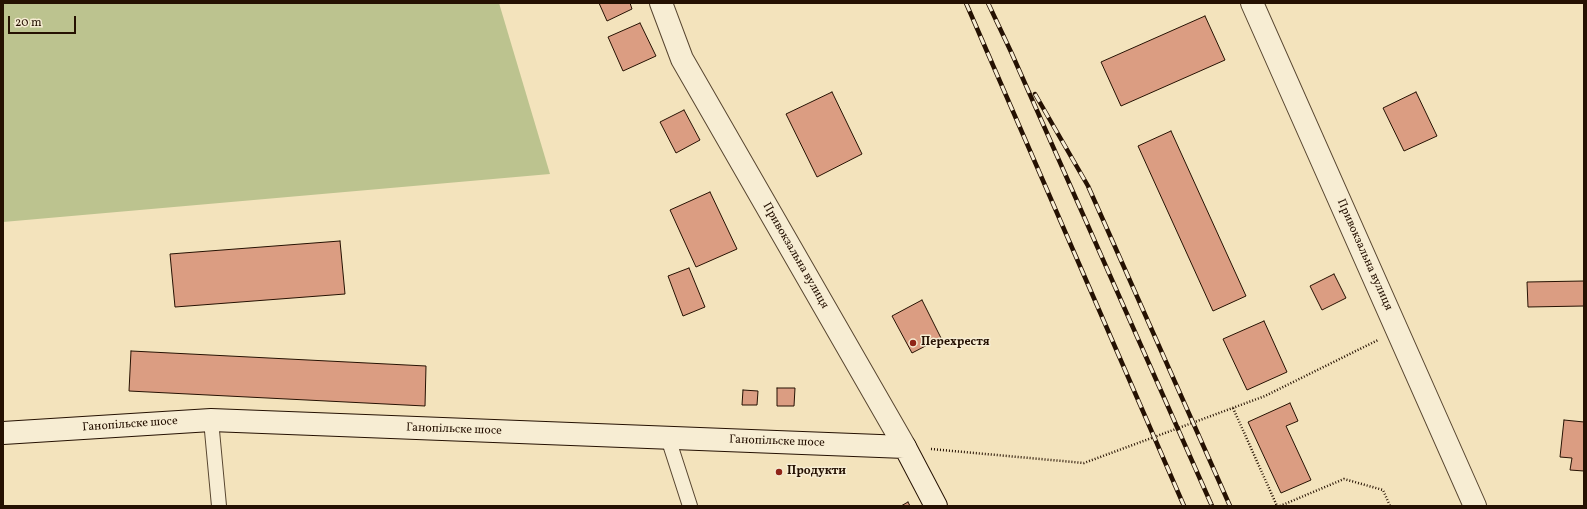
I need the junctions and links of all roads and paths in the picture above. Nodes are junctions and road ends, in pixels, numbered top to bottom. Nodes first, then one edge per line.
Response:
1 (661, 3) edge
2 (1252, 3) edge
3 (1397, 331) junction
4 (1233, 408) junction
5 (211, 420) junction
6 (3, 434) edge
7 (668, 438) junction
8 (905, 447) junction
9 (219, 506) edge
10 (690, 506) edge
11 (936, 506) edge
12 (1277, 506) edge
13 (1280, 506) edge
14 (1390, 506) edge
15 (1475, 506) edge

1 - 8 street, Привокзальна вулиця
2 - 3 street, Привокзальна вулиця
3 - 4 path
3 - 15 street, Привокзальна вулиця
4 - 8 path
4 - 12 path
5 - 6 street, Ганопільске шосе
5 - 7 street, Ганопільске шосе
5 - 9 lane
7 - 8 street, Ганопільске шосе
7 - 10 lane
8 - 11 street, Привокзальна вулиця
13 - 14 path

